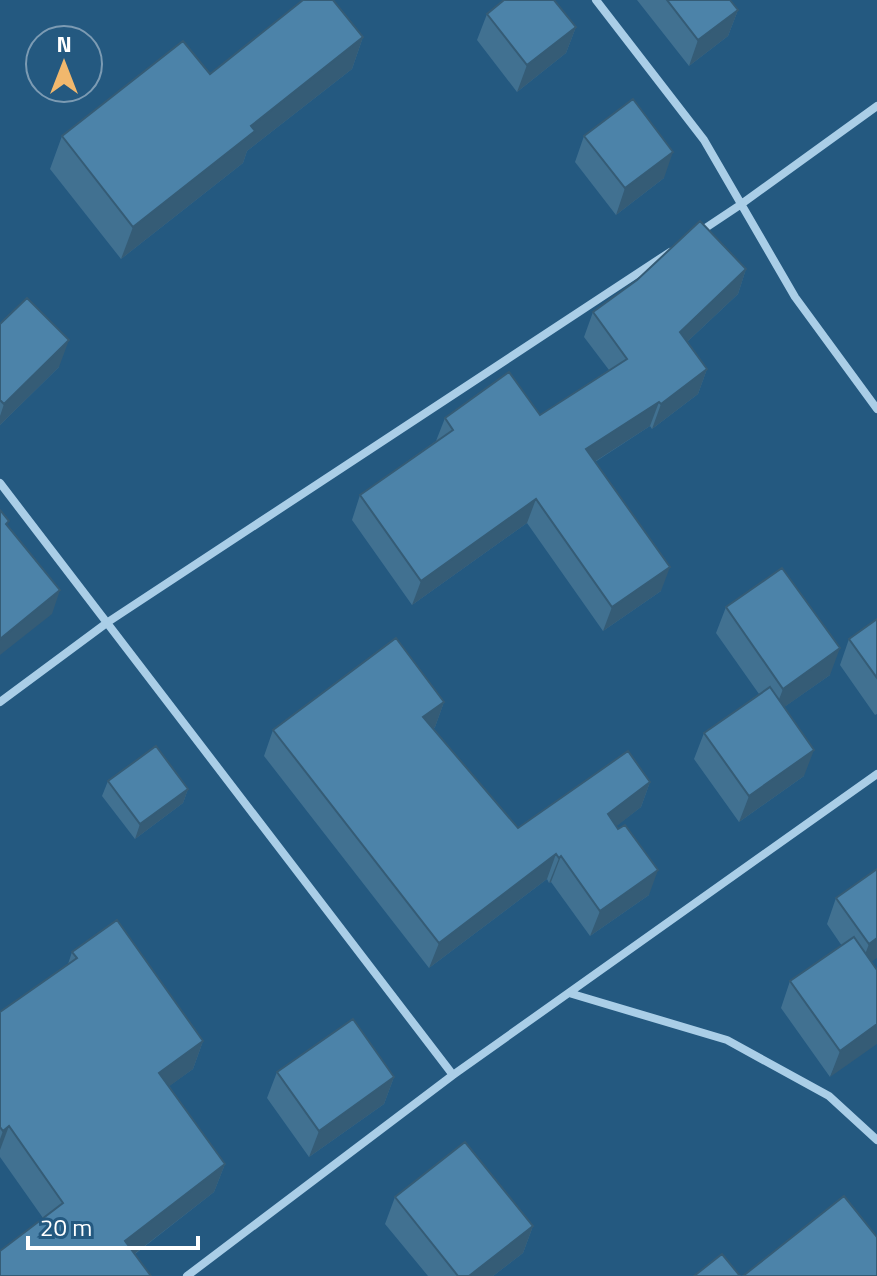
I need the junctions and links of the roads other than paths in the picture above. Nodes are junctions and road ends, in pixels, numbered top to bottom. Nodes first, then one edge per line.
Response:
1 (596, 0) edge
2 (877, 106) edge
3 (740, 205) junction
4 (688, 240) edge
5 (675, 249) edge
6 (877, 409) edge
7 (0, 483) edge
8 (108, 622) junction
9 (0, 702) edge
10 (877, 774) edge
11 (569, 993) junction
12 (453, 1075) junction
13 (877, 1140) edge
14 (187, 1276) edge

1 - 3 street
2 - 3 street
3 - 4 street
3 - 6 street
5 - 8 street
7 - 8 street
8 - 9 street
8 - 12 street
10 - 11 street
11 - 12 street
11 - 13 street
12 - 14 street

